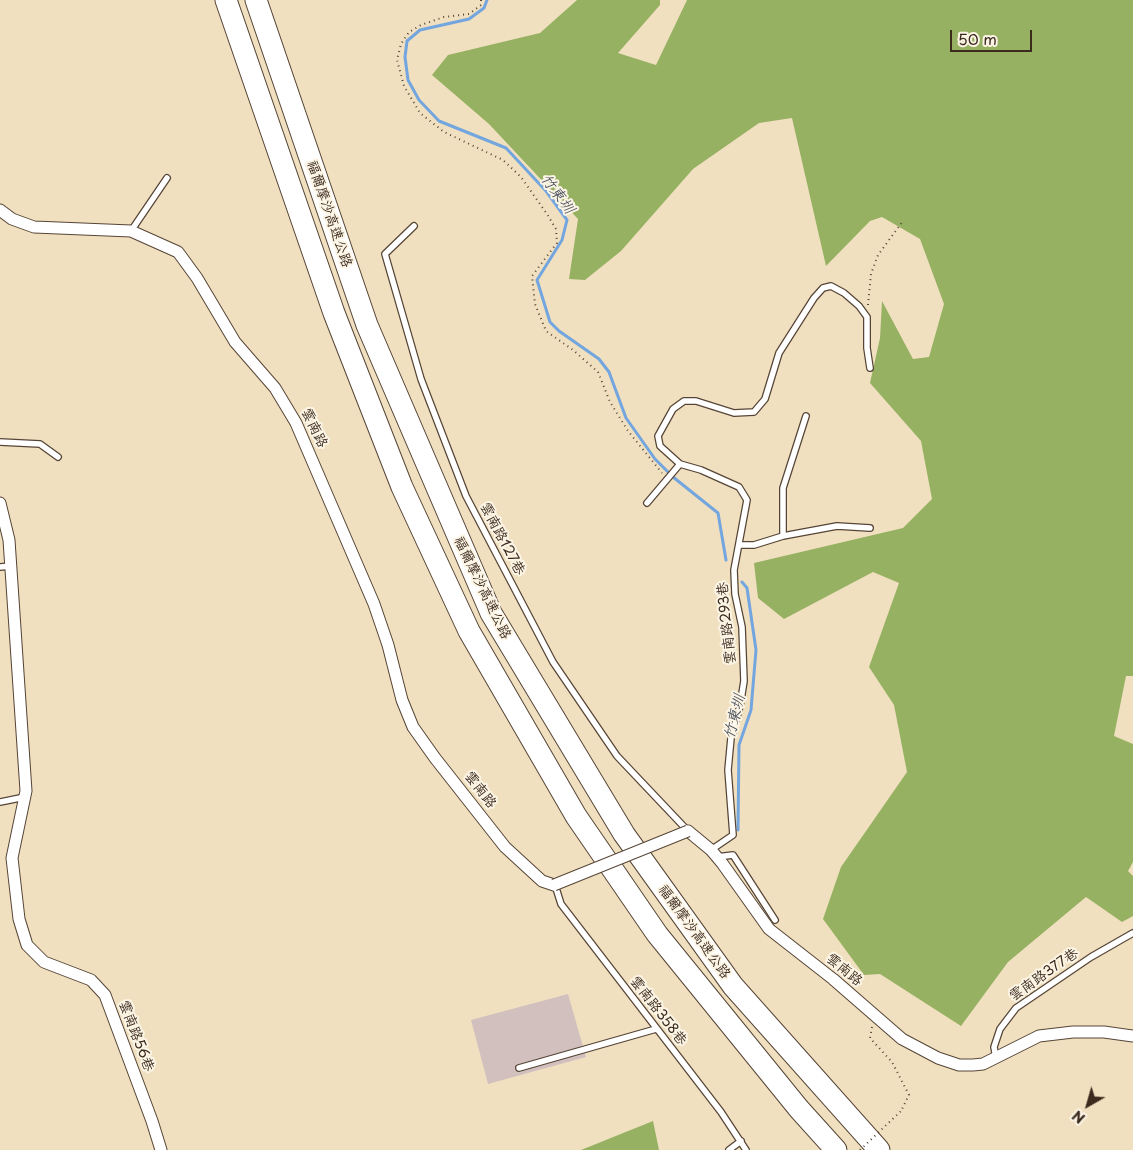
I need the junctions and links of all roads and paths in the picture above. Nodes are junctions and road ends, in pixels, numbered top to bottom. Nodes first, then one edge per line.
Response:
1 (226, 0) edge
2 (256, 0) edge
3 (481, 0) edge
4 (168, 178) dead end
5 (0, 210) edge
6 (903, 221) dead end
7 (414, 226) dead end
8 (130, 231) junction
9 (867, 317) junction
10 (870, 368) dead end
11 (806, 416) dead end
12 (0, 442) edge
13 (58, 457) dead end
14 (680, 464) junction
15 (666, 478) junction
16 (0, 502) edge
17 (647, 503) dead end
18 (870, 528) dead end
19 (783, 536) junction
20 (739, 545) junction
21 (5, 567) edge
22 (25, 797) junction
23 (0, 802) edge
24 (688, 831) junction
25 (714, 853) junction
26 (554, 885) junction
27 (774, 920) dead end
28 (1133, 934) edge
29 (877, 1018) junction
30 (656, 1029) junction
31 (1133, 1036) edge
32 (996, 1058) junction
33 (519, 1068) dead end
34 (741, 1142) junction
35 (161, 1150) edge
36 (729, 1150) edge
37 (746, 1150) edge
38 (836, 1150) edge
39 (860, 1150) edge
40 (879, 1150) edge

1 - 38 highway, 福爾摩沙高速公路
2 - 40 highway, 福爾摩沙高速公路
3 - 15 path
4 - 8 lane
5 - 8 street, 雲南路
6 - 9 path
7 - 24 lane, 雲南路127巷
8 - 26 street, 雲南路
9 - 10 lane
9 - 14 lane
11 - 19 lane
12 - 13 lane
14 - 15 lane
14 - 20 lane, 雲南路293巷
15 - 17 lane
16 - 21 street, 雲南路56巷
18 - 19 lane
19 - 20 lane
20 - 25 lane, 雲南路293巷
21 - 22 street, 雲南路56巷
22 - 23 lane
22 - 35 street, 雲南路56巷
24 - 25 street, 雲南路
24 - 26 street, bridge
25 - 27 lane
25 - 29 street, 雲南路
26 - 30 lane, 雲南路358巷
28 - 32 lane, 雲南路377巷
29 - 32 street, 雲南路
29 - 39 path, bridge
30 - 33 lane
30 - 34 lane, 雲南路358巷
31 - 32 street, 雲南路
34 - 36 lane
34 - 37 lane, 雲南路358巷

